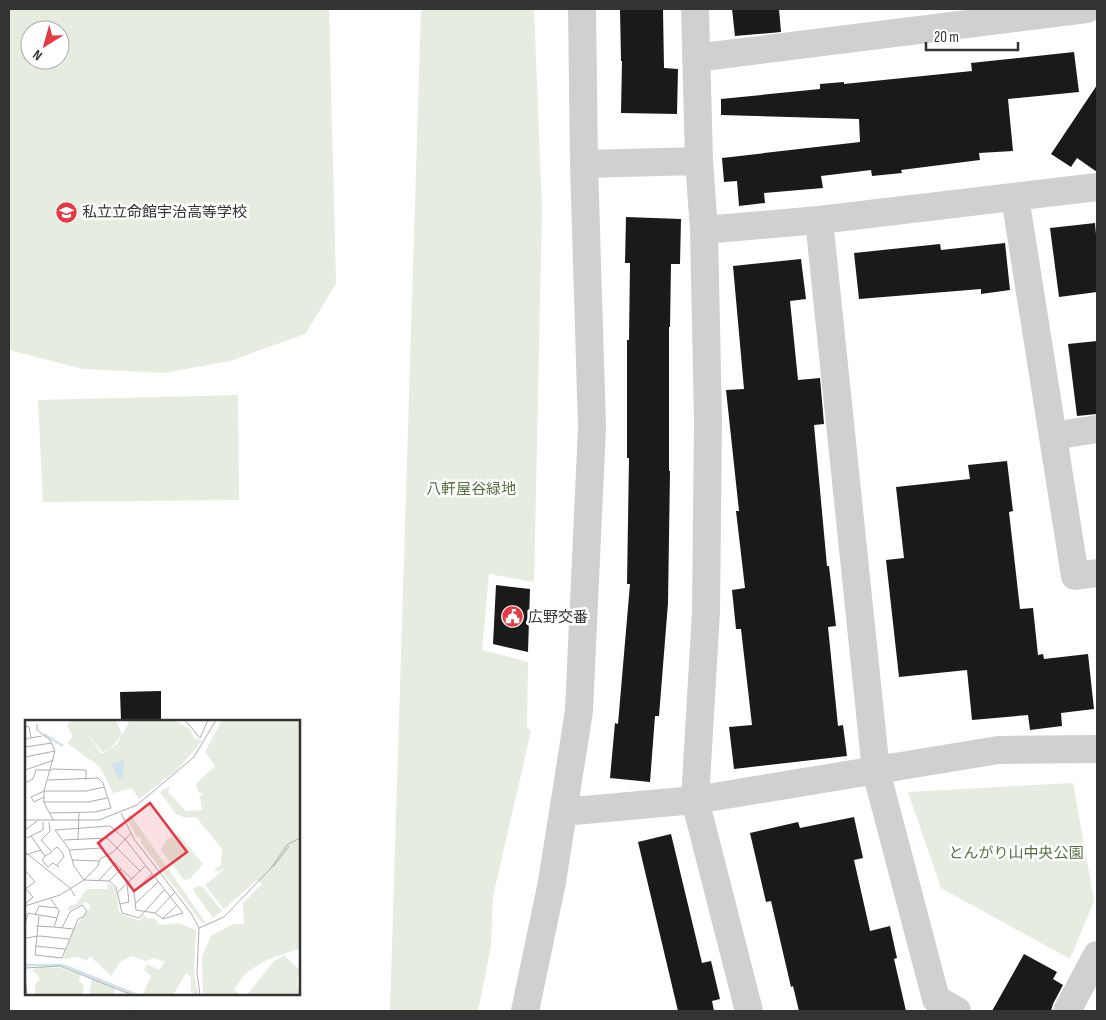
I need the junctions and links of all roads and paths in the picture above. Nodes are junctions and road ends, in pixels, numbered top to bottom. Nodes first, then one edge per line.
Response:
1 (582, 9) edge
2 (695, 9) edge
3 (1087, 9) edge
4 (696, 58) junction
5 (699, 161) junction
6 (584, 164) junction
7 (1097, 187) edge
8 (1016, 197) junction
9 (818, 220) junction
10 (704, 230) junction
11 (1097, 429) edge
12 (1053, 436) junction
13 (1097, 573) edge
14 (1097, 749) edge
15 (1097, 754) edge
16 (876, 770) junction
17 (696, 800) junction
18 (563, 812) junction
19 (1097, 955) edge
20 (524, 1011) edge
21 (749, 1011) edge
22 (957, 1011) edge
23 (1067, 1011) edge

1 - 6 street
2 - 4 street
3 - 4 street
4 - 5 street
5 - 6 street
5 - 10 street
6 - 18 street
7 - 8 street
8 - 9 street
8 - 12 street
9 - 10 street
9 - 16 street
10 - 17 street
11 - 12 street
12 - 13 street
14 - 15 street
14 - 16 street
16 - 17 street
16 - 22 street
17 - 18 street
17 - 21 street
18 - 20 street
19 - 23 street

